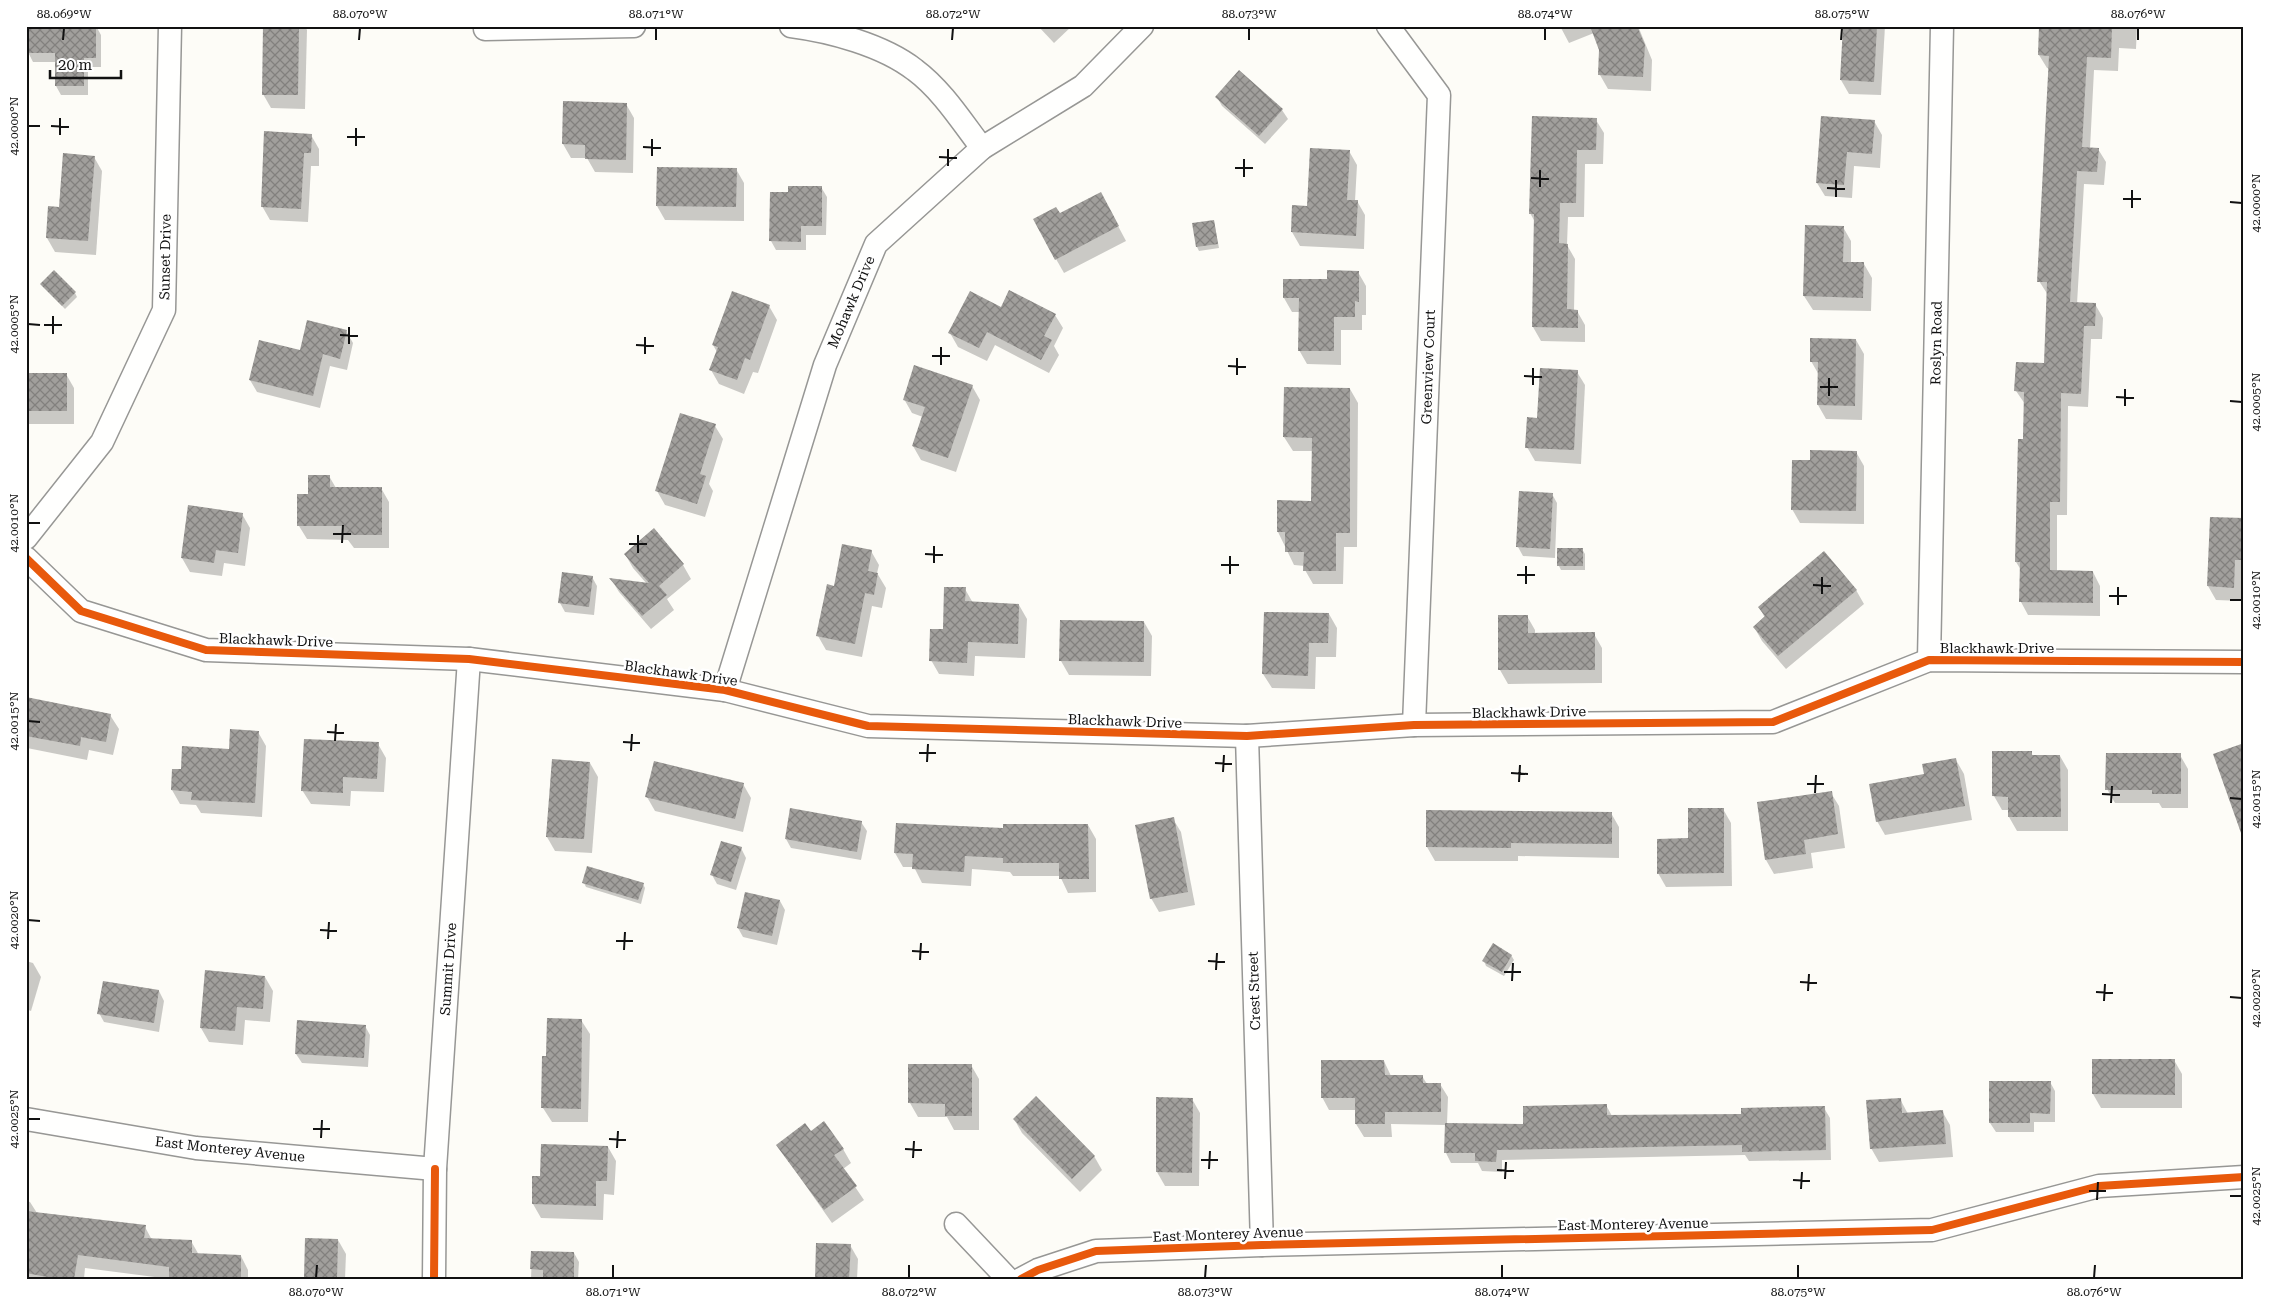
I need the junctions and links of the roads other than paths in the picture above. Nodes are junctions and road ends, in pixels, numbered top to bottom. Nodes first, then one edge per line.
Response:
1 (170, 26) edge
2 (634, 26) edge
3 (791, 26) edge
4 (1142, 26) edge
5 (1388, 26) edge
6 (1942, 26) edge
7 (486, 29) dead end
8 (982, 148) junction
9 (26, 538) edge
10 (26, 558) edge
11 (469, 659) junction
12 (1929, 660) junction
13 (2244, 662) edge
14 (725, 690) junction
15 (1414, 725) junction
16 (1247, 736) junction
17 (26, 1119) edge
18 (435, 1169) junction
19 (2244, 1177) edge
20 (956, 1224) dead end
21 (1262, 1245) junction
22 (434, 1279) edge
23 (1008, 1279) edge
24 (1021, 1279) edge

1 - 9 street, Sunset Drive
2 - 7 street
3 - 8 street
4 - 8 street, Mohawk Drive
5 - 15 street, Greenview Court
6 - 12 street, Roslyn Road
8 - 14 street, Mohawk Drive
10 - 11 street, Blackhawk Drive
11 - 14 street, Blackhawk Drive
11 - 18 street, Summit Drive
12 - 13 street, Blackhawk Drive
12 - 15 street, Blackhawk Drive
14 - 16 street, Blackhawk Drive
15 - 16 street, Blackhawk Drive
16 - 21 street, Crest Street
17 - 18 street, East Monterey Avenue
18 - 22 street, Summit Drive
19 - 21 street, East Monterey Avenue
20 - 23 street
21 - 24 street, East Monterey Avenue

